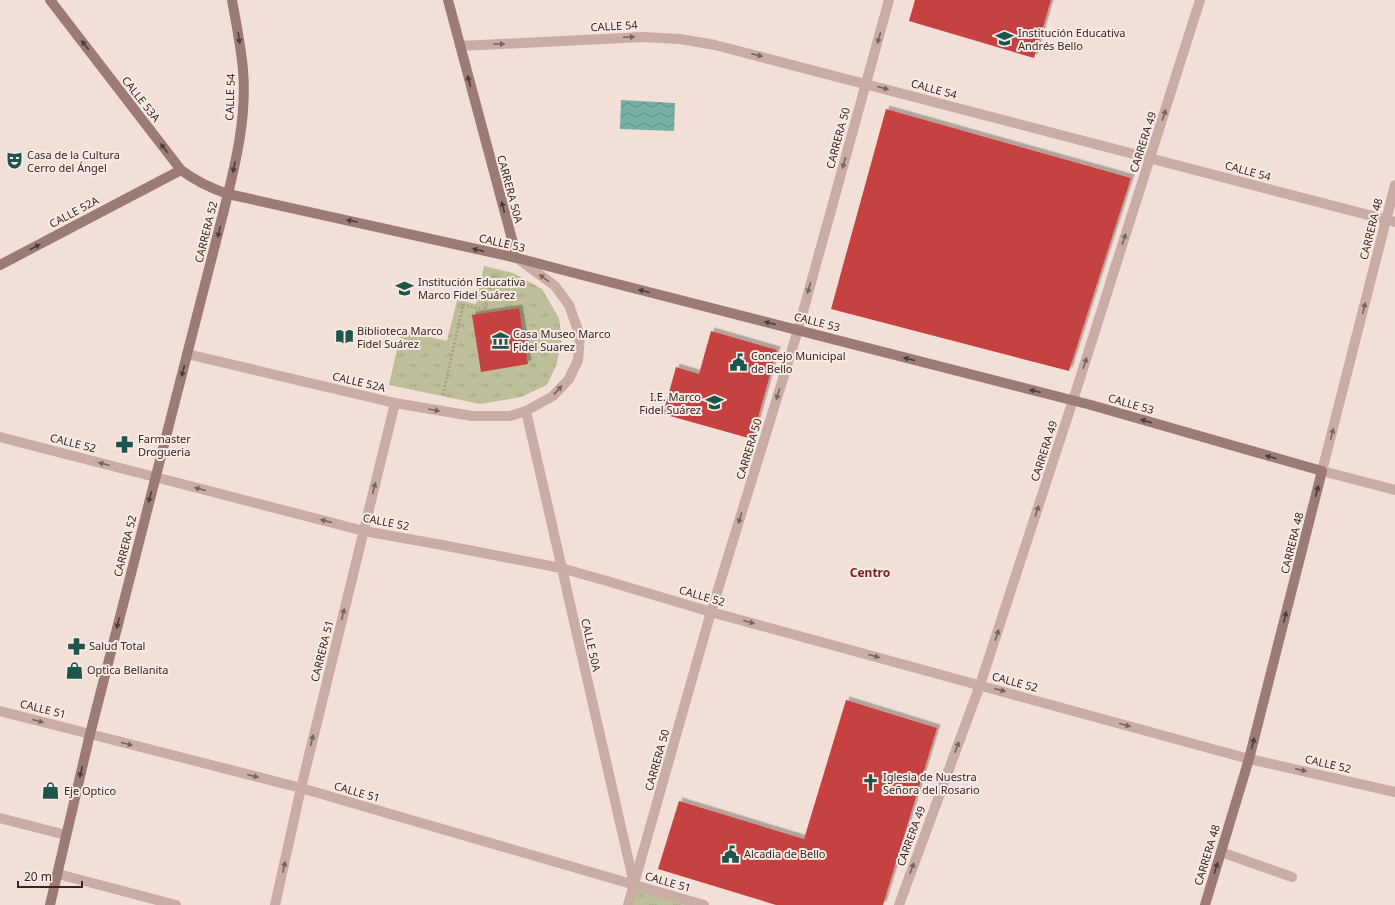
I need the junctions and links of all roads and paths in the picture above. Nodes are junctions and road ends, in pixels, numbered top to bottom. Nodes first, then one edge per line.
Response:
1 (50, 0) edge
2 (232, 0) edge
3 (448, 0) edge
4 (889, 0) edge
5 (1200, 0) edge
6 (460, 46) junction
7 (866, 84) junction
8 (1150, 158) junction
9 (181, 170) junction
10 (1395, 185) edge
11 (228, 194) junction
12 (1390, 221) edge
13 (516, 258) junction
14 (0, 265) edge
15 (494, 273) dead end
16 (798, 330) junction
17 (187, 354) junction
18 (1073, 400) junction
19 (395, 403) junction
20 (440, 411) junction
21 (526, 411) junction
22 (0, 437) edge
23 (1322, 471) junction
24 (156, 477) junction
25 (1395, 490) edge
26 (364, 530) junction
27 (561, 568) junction
28 (711, 612) junction
29 (980, 685) junction
30 (0, 711) edge
31 (90, 734) junction
32 (1249, 758) junction
33 (301, 788) junction
34 (1395, 792) edge
35 (0, 818) edge
36 (66, 835) junction
37 (1221, 852) junction
38 (58, 874) junction
39 (1292, 877) dead end
40 (634, 884) junction
41 (50, 905) edge
42 (176, 905) edge
43 (275, 905) edge
44 (628, 905) edge
45 (704, 905) edge
46 (899, 905) edge
47 (1205, 905) edge

9 -> 1 main road, CALLE 53A
2 -> 11 main road, CALLE 54
3 - 6 main road, CARRERA 50A
4 -> 7 street, CARRERA 50
8 -> 5 street, CARRERA 49
6 -> 7 street, CALLE 54
13 -> 6 main road, CARRERA 50A
7 -> 8 street, CALLE 54
7 -> 16 street, CARRERA 50
8 - 12 street, CALLE 54
18 -> 8 street, CARRERA 49
9 - 11 main road, CALLE 53A
14 -> 9 main road, CALLE 52A
10 - 12 street, CARRERA 48
13 -> 11 main road, CALLE 53
11 -> 17 main road, CARRERA 52
23 -> 12 street, CARRERA 48
16 -> 13 main road, CALLE 53
21 -> 13 street
15 - 20 path
18 -> 16 main road, CALLE 53
16 -> 28 street, CARRERA 50
17 - 19 street, CALLE 52A
17 -> 24 main road, CARRERA 52
23 -> 18 main road, CALLE 53
29 -> 18 street, CARRERA 49
19 -> 20 street, CALLE 52A
26 -> 19 street, CARRERA 51
20 - 21 street, CALLE 52A
21 - 27 street, CALLE 50A
24 -> 22 street, CALLE 52
23 - 25 street, CALLE 53
32 -> 23 main road, CARRERA 48
26 -> 24 street, CALLE 52
24 -> 31 main road, CARRERA 52
26 - 27 street, CALLE 52
33 -> 26 street, CARRERA 51
27 - 28 street, CALLE 52
27 - 40 street, CALLE 50A
28 -> 29 street, CALLE 52
28 - 40 street, CARRERA 50
29 -> 32 street, CALLE 52
46 -> 29 street, CARRERA 49
30 -> 31 street, CALLE 51
31 -> 33 street, CALLE 51
31 -> 36 main road, CARRERA 52
32 -> 34 street, CALLE 52
32 - 37 main road, CARRERA 48
33 - 40 street, CALLE 51
43 -> 33 street, CARRERA 51
35 - 36 street
36 - 38 main road, CARRERA 52
37 - 39 street
47 -> 37 main road, CARRERA 48
38 - 41 main road, CARRERA 52
38 - 42 street
40 - 44 street, CARRERA 50
40 - 45 street, CALLE 51

